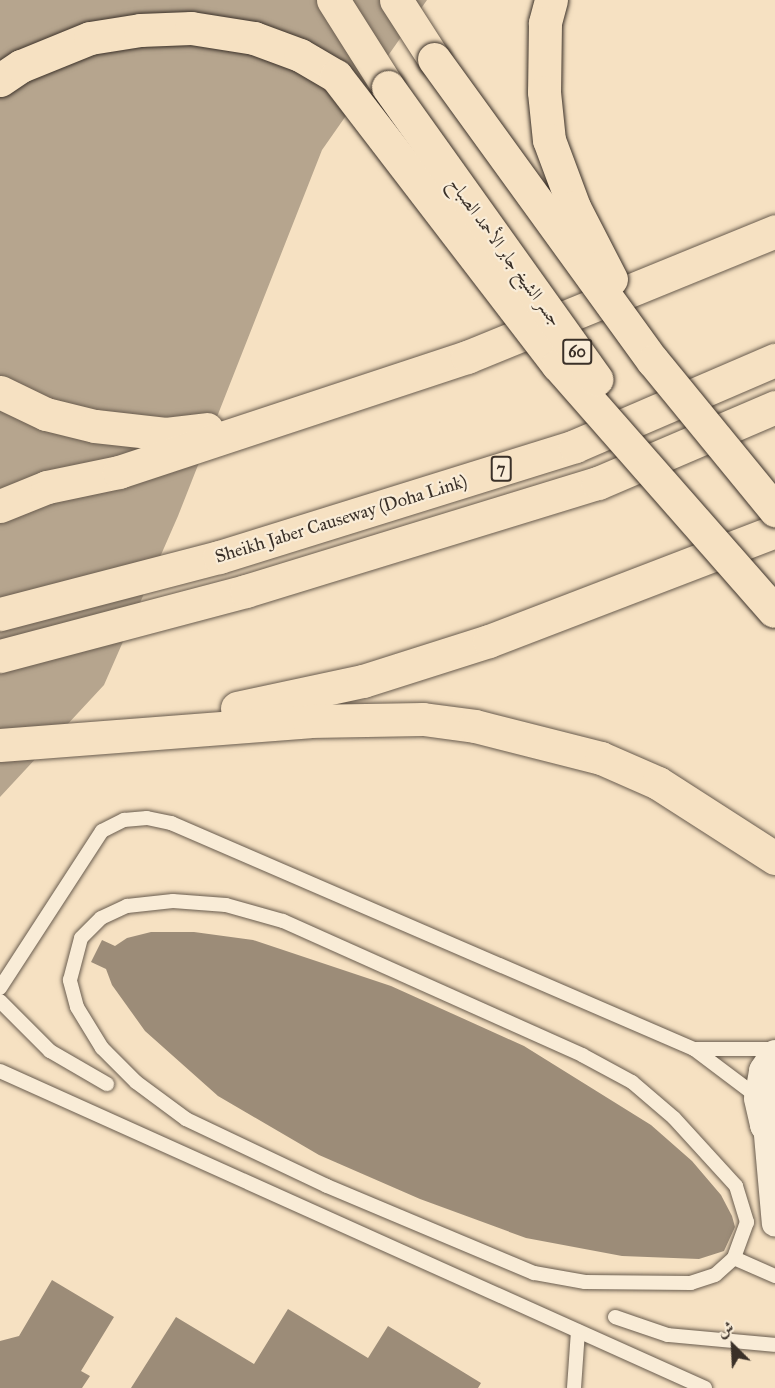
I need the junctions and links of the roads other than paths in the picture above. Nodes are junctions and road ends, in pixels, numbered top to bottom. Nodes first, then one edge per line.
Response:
1 (333, 0) edge
2 (396, 0) edge
3 (551, 0) edge
4 (0, 80) edge
5 (775, 211) edge
6 (775, 231) edge
7 (692, 264) junction
8 (775, 360) edge
9 (652, 361) junction
10 (0, 392) edge
11 (775, 407) edge
12 (220, 433) junction
13 (0, 506) edge
14 (775, 510) edge
15 (775, 531) edge
16 (775, 611) edge
17 (0, 614) edge
18 (0, 656) edge
19 (100, 734) junction
20 (0, 745) edge
21 (775, 858) edge
22 (0, 988) edge
23 (0, 1001) edge
24 (775, 1048) edge
25 (694, 1049) junction
26 (775, 1056) edge
27 (0, 1071) edge
28 (107, 1084) dead end
29 (767, 1120) edge
30 (775, 1224) edge
31 (734, 1258) junction
32 (775, 1276) edge
33 (615, 1317) dead end
34 (578, 1331) junction
35 (775, 1344) edge
36 (574, 1388) edge
37 (705, 1388) edge

1 - 16 highway, جسر الشيخ جابر الأحمد الصباح / 60, bridge
2 - 9 highway, bridge
3 - 9 highway, bridge
4 - 16 highway, bridge
5 - 7 highway
6 - 7 highway
7 - 12 highway
8 - 17 highway, Sheikh Jaber Causeway (Doha Link) / 7
9 - 14 highway, bridge
10 - 12 highway
11 - 18 highway
12 - 13 highway
15 - 19 highway
19 - 20 highway
19 - 21 highway
22 - 25 lane
23 - 28 lane
24 - 25 lane
25 - 29 lane
26 - 29 main road
27 - 34 lane
29 - 30 street
31 - 31 lane
31 - 32 lane
33 - 35 lane
34 - 36 lane
34 - 37 lane

